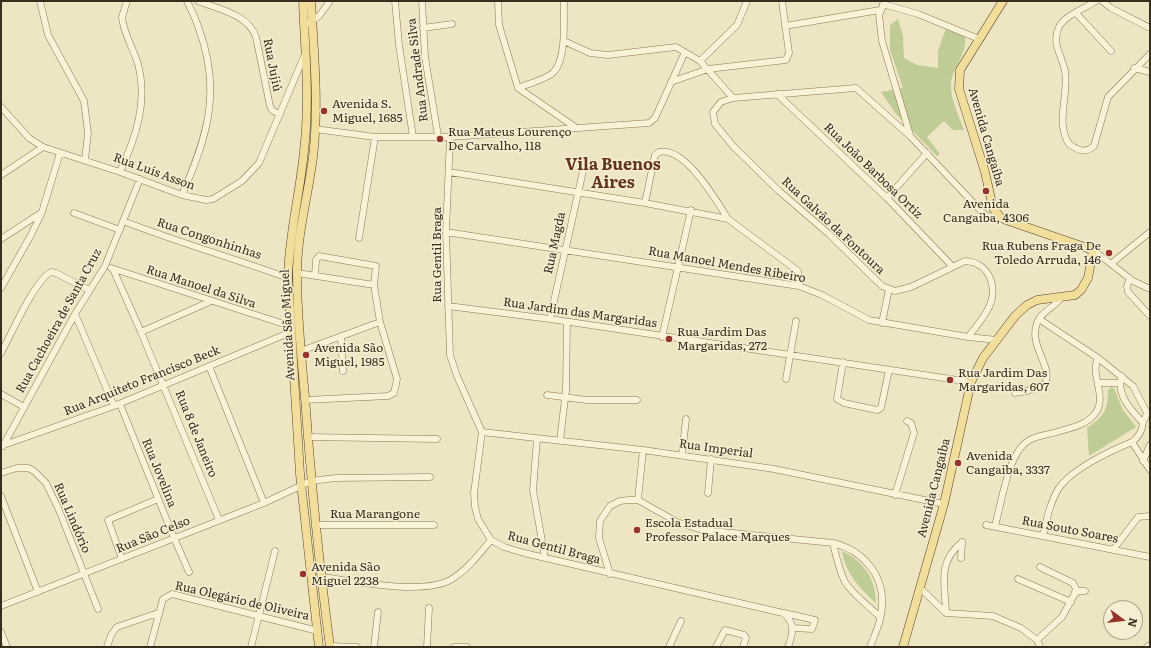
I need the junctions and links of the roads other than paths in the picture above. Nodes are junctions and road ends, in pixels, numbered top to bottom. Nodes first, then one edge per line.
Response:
1 (40, 1) edge
2 (127, 1) edge
3 (187, 1) edge
4 (198, 1) edge
5 (303, 1) edge
6 (312, 1) edge
7 (330, 1) edge
8 (396, 1) edge
9 (422, 1) edge
10 (498, 1) edge
11 (564, 1) edge
12 (747, 1) edge
13 (782, 1) edge
14 (1003, 1) edge
15 (1096, 1) edge
16 (1102, 1) edge
17 (883, 5) edge
18 (1076, 13) junction
19 (312, 21) junction
20 (452, 24) dead end
21 (304, 25) junction
22 (785, 26) junction
23 (423, 28) junction
24 (1150, 28) edge
25 (979, 39) junction
26 (564, 41) junction
27 (1111, 51) dead end
28 (685, 52) junction
29 (305, 54) junction
30 (1150, 54) edge
31 (700, 62) junction
32 (708, 68) junction
33 (1134, 68) junction
34 (1150, 72) edge
35 (671, 82) junction
36 (518, 88) junction
37 (777, 94) junction
38 (733, 98) junction
39 (1, 107) edge
40 (280, 115) junction
41 (575, 127) junction
42 (315, 129) junction
43 (434, 136) junction
44 (450, 136) junction
45 (375, 137) junction
46 (413, 137) junction
47 (911, 137) junction
48 (43, 147) junction
49 (60, 153) junction
50 (928, 153) junction
51 (85, 160) junction
52 (1, 166) edge
53 (583, 171) dead end
54 (120, 172) junction
55 (449, 172) junction
56 (3, 174) edge
57 (140, 179) junction
58 (578, 192) junction
59 (182, 195) junction
60 (888, 198) junction
61 (645, 203) junction
62 (994, 208) junction
63 (691, 210) junction
64 (42, 212) junction
65 (982, 212) junction
66 (74, 213) dead end
67 (1000, 217) junction
68 (728, 219) junction
69 (123, 221) junction
70 (120, 230) junction
71 (446, 232) junction
72 (1150, 232) edge
73 (359, 238) dead end
74 (1, 239) edge
75 (565, 250) junction
76 (1093, 250) junction
77 (1112, 263) junction
78 (105, 266) junction
79 (952, 266) junction
80 (678, 267) junction
81 (113, 269) junction
82 (297, 273) junction
83 (315, 276) junction
84 (288, 278) junction
85 (1130, 278) junction
86 (374, 285) junction
87 (799, 286) junction
88 (1, 288) edge
89 (1150, 289) edge
90 (89, 290) junction
91 (889, 290) junction
92 (1061, 298) junction
93 (209, 302) junction
94 (448, 306) junction
95 (75, 314) junction
96 (1150, 316) edge
97 (550, 319) junction
98 (1039, 319) junction
99 (796, 321) dead end
100 (380, 322) junction
101 (568, 322) junction
102 (882, 323) junction
103 (290, 329) junction
104 (141, 332) junction
105 (341, 336) junction
106 (662, 336) junction
107 (968, 337) junction
108 (998, 340) junction
109 (301, 351) junction
110 (1, 353) edge
111 (792, 355) junction
112 (1098, 358) junction
113 (843, 362) junction
114 (209, 366) junction
115 (889, 370) junction
116 (343, 371) dead end
117 (1122, 376) junction
118 (786, 379) dead end
119 (971, 382) junction
120 (1119, 383) junction
121 (1099, 384) junction
122 (164, 386) junction
123 (1015, 393) dead end
124 (1, 394) edge
125 (548, 395) dead end
126 (566, 398) junction
127 (305, 400) junction
128 (637, 400) dead end
129 (117, 405) junction
130 (24, 407) junction
131 (1148, 414) edge
132 (686, 419) dead end
133 (907, 421) dead end
134 (1143, 423) junction
135 (482, 432) junction
136 (308, 437) junction
137 (538, 438) junction
138 (437, 439) dead end
139 (560, 441) junction
140 (1132, 442) junction
141 (1150, 445) edge
142 (2, 447) edge
143 (644, 450) junction
144 (682, 455) junction
145 (711, 459) junction
146 (1143, 461) junction
147 (1150, 470) edge
148 (1, 474) edge
149 (430, 476) dead end
150 (311, 481) junction
151 (301, 484) junction
152 (708, 493) dead end
153 (895, 495) junction
154 (1, 496) edge
155 (158, 499) junction
156 (638, 500) junction
157 (264, 502) junction
158 (944, 504) junction
159 (1149, 514) edge
160 (219, 520) junction
161 (316, 525) junction
162 (434, 525) dead end
163 (986, 525) dead end
164 (995, 526) junction
165 (1043, 535) junction
166 (174, 538) junction
167 (491, 540) junction
168 (834, 543) junction
169 (1114, 550) junction
170 (275, 551) dead end
171 (1150, 557) edge
172 (545, 558) junction
173 (961, 558) dead end
174 (122, 559) junction
175 (1040, 567) dead end
176 (190, 572) dead end
177 (84, 574) junction
178 (610, 574) junction
179 (322, 577) junction
180 (1018, 579) dead end
181 (920, 588) junction
182 (1085, 591) dead end
183 (38, 592) junction
184 (1074, 595) junction
185 (1071, 602) junction
186 (1, 606) edge
187 (429, 608) dead end
188 (98, 609) dead end
189 (378, 612) dead end
190 (946, 612) junction
191 (158, 613) junction
192 (783, 613) junction
193 (259, 616) junction
194 (880, 617) junction
195 (681, 622) dead end
196 (793, 628) junction
197 (318, 631) junction
198 (1, 632) edge
199 (1037, 640) junction
200 (1150, 645) edge
201 (7, 647) edge
202 (107, 647) edge
203 (150, 647) edge
204 (251, 647) edge
205 (320, 647) edge
206 (330, 647) edge
207 (357, 647) edge
208 (374, 647) edge
209 (427, 647) edge
210 (454, 647) edge
211 (467, 647) edge
212 (669, 647) edge
213 (716, 647) edge
214 (743, 647) edge
215 (788, 647) edge
216 (870, 647) edge
217 (903, 647) edge
218 (1040, 647) edge
219 (1147, 647) edge

1 - 51 street
2 - 54 street
3 - 59 street
4 - 40 street, Rua Jujiú
5 - 21 main road, Avenida São Miguel
6 - 19 main road, Avenida São Miguel
7 - 19 street
8 - 46 street
9 - 23 street, Rua Andrade Silva
10 - 36 street
11 - 26 street
12 - 31 street
13 - 22 street
14 - 25 main road, Avenida Cangaíba
15 - 18 street
16 - 24 street
17 - 22 street
17 - 25 street
17 - 47 street
18 - 27 street
18 - 33 street
19 - 21 street
19 - 42 main road, Avenida São Miguel
20 - 23 street
21 - 29 main road, Avenida São Miguel
22 - 32 street
23 - 43 street, Rua Andrade Silva
25 - 62 main road, Avenida Cangaíba
26 - 28 street
26 - 36 street
28 - 31 street
28 - 35 street
29 - 40 street, Rua Luís Asson
29 - 84 main road, Avenida São Miguel
30 - 33 street
31 - 32 street
32 - 35 street
32 - 38 street
33 - 34 street
35 - 41 street
36 - 41 street
37 - 38 street
37 - 47 street
37 - 60 street, Rua João Barbosa Ortiz
38 - 91 street, Rua Galvão da Fontoura
39 - 48 street, Rua Luís Asson
40 - 59 street, Rua Luís Asson
41 - 44 street
42 - 45 street
42 - 82 main road, Avenida São Miguel
43 - 44 street
43 - 46 street
44 - 55 street, Rua Gentil Braga
45 - 46 street
45 - 73 street
47 - 50 street
48 - 49 street, Rua Luís Asson
48 - 56 street
49 - 51 street, Rua Luís Asson
49 - 64 street
50 - 60 street
50 - 65 street
51 - 54 street, Rua Luís Asson
52 - 56 street
53 - 58 street, Rua Magda
54 - 57 street, Rua Luís Asson
55 - 58 street
55 - 71 street, Rua Gentil Braga
57 - 59 street, Rua Luís Asson
57 - 69 street, Rua Cachoeira de Santa Cruz
58 - 61 street
58 - 75 street, Rua Magda
60 - 79 street, Rua João Barbosa Ortiz
61 - 63 street
61 - 68 street
62 - 65 street
62 - 67 main road, Avenida Cangaíba
63 - 68 street
63 - 80 street
64 - 74 street
64 - 88 street
65 - 67 street
66 - 70 street
67 - 76 main road
68 - 87 street
69 - 70 street, Rua Cachoeira de Santa Cruz
69 - 84 street, Rua Congonhinhas
70 - 78 street, Rua Cachoeira de Santa Cruz
71 - 75 street, Rua Manoel Mendes Ribeiro
71 - 94 street, Rua Gentil Braga
72 - 77 street
75 - 80 street, Rua Manoel Mendes Ribeiro
75 - 97 street, Rua Magda
76 - 77 street
76 - 92 main road, Avenida Cangaíba
77 - 85 street
78 - 81 street, Rua Manoel da Silva
78 - 90 street, Rua Cachoeira de Santa Cruz
79 - 91 street, Rua Galvão da Fontoura
79 - 107 street, Rua Galvão da Fontoura
80 - 87 street, Rua Manoel Mendes Ribeiro
80 - 106 street
81 - 93 street, Rua Manoel da Silva
81 - 104 street, Rua 8 de Janeiro
82 - 83 street
82 - 109 main road, Avenida São Miguel
83 - 86 street
83 - 86 street
84 - 103 main road, Avenida São Miguel
85 - 89 street
85 - 96 street
86 - 100 street
87 - 102 street, Rua Manoel Mendes Ribeiro
90 - 95 street, Rua Cachoeira de Santa Cruz
90 - 110 street
91 - 102 street
92 - 98 street
92 - 108 main road, Avenida Cangaíba
93 - 103 street, Rua Manoel da Silva
93 - 104 street
94 - 97 street, Rua Jardim das Margaridas
94 - 135 street, Rua Gentil Braga
95 - 129 street, Rua Jovelina
95 - 130 street, Rua Cachoeira de Santa Cruz
97 - 101 street, Rua Jardim das Margaridas
98 - 112 street
98 - 123 street
99 - 111 street
100 - 105 street
100 - 127 street
101 - 106 street, Rua Jardim das Margaridas
101 - 126 street
102 - 107 street, Rua Manoel Mendes Ribeiro
103 - 114 street, Rua Arquiteto Francisco Beck
103 - 151 main road, Avenida São Miguel
104 - 122 street, Rua 8 de Janeiro
105 - 109 street
105 - 116 street
106 - 111 street, Rua Jardim das Margaridas
107 - 108 street, Rua Manoel Mendes Ribeiro
108 - 119 main road, Avenida Cangaíba
109 - 127 main road, Avenida São Miguel
111 - 113 street, Rua Jardim das Margaridas
111 - 118 street
112 - 117 street
112 - 121 street
113 - 115 street, Rua Jardim das Margaridas
113 - 115 street
114 - 122 street, Rua Arquiteto Francisco Beck
114 - 157 street
115 - 119 street, Rua Jardim das Margaridas
117 - 120 street
117 - 131 street
119 - 158 main road, Avenida Cangaíba
120 - 121 street
120 - 134 street
121 - 164 street
122 - 129 street, Rua Arquiteto Francisco Beck
122 - 160 street, Rua 8 de Janeiro
124 - 130 street
125 - 126 street
126 - 128 street
126 - 139 street
127 - 136 main road, Avenida São Miguel
129 - 142 street, Rua Arquiteto Francisco Beck
129 - 155 street, Rua Jovelina
130 - 142 street, Rua Cachoeira de Santa Cruz
131 - 134 street
132 - 144 street
133 - 153 street
134 - 140 street
135 - 137 street, Rua Imperial
135 - 167 street, Rua Gentil Braga
136 - 138 street
136 - 150 main road, Avenida São Miguel
137 - 139 street, Rua Imperial
137 - 172 street
139 - 143 street, Rua Imperial
140 - 146 street
140 - 165 street
141 - 146 street
143 - 144 street, Rua Imperial
143 - 156 street
144 - 145 street, Rua Imperial
145 - 152 street
145 - 153 street, Rua Imperial
146 - 147 street
148 - 177 street, Rua Lindório
149 - 150 street, Rua São Celso
150 - 151 street, Rua São Celso
150 - 161 main road, Avenida São Miguel
151 - 157 street, Rua São Celso
151 - 197 main road, Avenida São Miguel
153 - 158 street, Rua Imperial
154 - 183 street
155 - 166 street, Rua Jovelina
155 - 174 street
156 - 168 street
156 - 178 street
157 - 160 street, Rua São Celso
158 - 181 main road, Avenida Cangaíba
159 - 169 street
160 - 166 street, Rua São Celso
161 - 162 street, Rua Marangone
161 - 179 main road, Avenida São Miguel
163 - 164 street, Rua Souto Soares
164 - 165 street, Rua Souto Soares
165 - 169 street, Rua Souto Soares
166 - 174 street, Rua São Celso
166 - 176 street, Rua Jovelina
167 - 172 street, Rua Gentil Braga
167 - 179 street
168 - 194 street
168 - 194 street
169 - 171 street, Rua Souto Soares
170 - 193 street
172 - 178 street, Rua Gentil Braga
173 - 190 street
174 - 177 street, Rua São Celso
175 - 184 street
177 - 183 street, Rua São Celso
177 - 188 street, Rua Lindório
178 - 192 street, Rua Gentil Braga
179 - 206 main road, Avenida São Miguel
180 - 185 street
181 - 190 street
181 - 217 main road, Avenida Cangaíba
182 - 184 street
183 - 186 street, Rua São Celso
184 - 185 street
185 - 199 street
187 - 209 street
189 - 208 street
190 - 199 street
191 - 193 street, Rua Olegário de Oliveira
191 - 202 street
191 - 203 street
192 - 196 street
192 - 196 street, Rua Gentil Braga
193 - 197 street, Rua Olegário de Oliveira
193 - 204 street
194 - 216 street
195 - 212 street
196 - 215 street
197 - 205 main road, Avenida São Miguel
198 - 201 street
199 - 218 street
200 - 219 street
206 - 207 street
210 - 211 street
213 - 214 street

